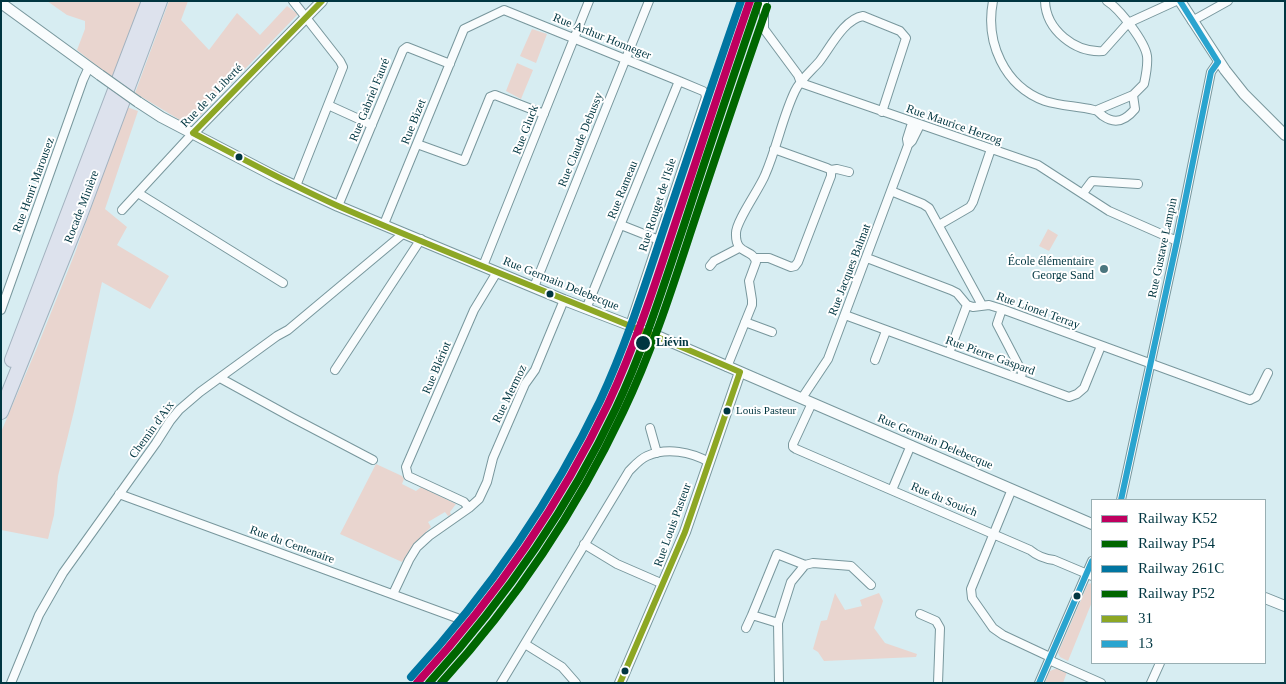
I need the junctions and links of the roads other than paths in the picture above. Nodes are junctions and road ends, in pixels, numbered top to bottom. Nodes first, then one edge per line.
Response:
1 (149, 1) edge
2 (160, 1) edge
3 (293, 1) edge
4 (322, 1) edge
5 (589, 1) edge
6 (649, 1) edge
7 (764, 1) edge
8 (992, 1) edge
9 (1045, 1) edge
10 (1107, 1) edge
11 (1176, 1) edge
12 (1180, 1) edge
13 (1228, 1) edge
14 (1, 3) edge
15 (306, 17) junction
16 (1192, 21) junction
17 (1128, 23) junction
18 (464, 29) joint
19 (574, 38) junction
20 (625, 59) junction
21 (1218, 62) junction
22 (450, 64) junction
23 (90, 67) junction
24 (679, 80) junction
25 (800, 83) junction
26 (705, 93) joint
27 (1133, 95) junction
28 (328, 105) junction
29 (1097, 110) junction
30 (882, 112) junction
31 (544, 114) junction
32 (916, 124) junction
33 (372, 125) junction
34 (193, 133) junction
35 (1285, 135) edge
36 (417, 144) junction
37 (991, 149) junction
38 (774, 150) junction
39 (831, 170) junction
40 (849, 172) dead end
41 (1138, 184) dead end
42 (296, 186) junction
43 (891, 191) junction
44 (138, 193) junction
45 (1083, 193) junction
46 (338, 206) junction
47 (122, 210) dead end
48 (384, 224) junction
49 (621, 225) junction
50 (939, 225) junction
51 (404, 233) junction
52 (421, 240) junction
53 (658, 240) junction
54 (1178, 241) junction
55 (739, 248) junction
56 (755, 258) junction
57 (866, 258) junction
58 (483, 266) junction
59 (710, 266) dead end
60 (497, 272) junction
61 (283, 282) dead end
62 (534, 287) junction
63 (564, 300) junction
64 (967, 305) junction
65 (982, 305) junction
66 (586, 309) junction
67 (1002, 309) junction
68 (1, 310) edge
69 (845, 315) junction
70 (745, 322) junction
71 (630, 325) junction
72 (886, 331) junction
73 (772, 332) dead end
74 (1101, 346) junction
75 (949, 353) junction
76 (875, 360) dead end
77 (1151, 363) junction
78 (727, 367) junction
79 (335, 370) dead end
80 (740, 372) junction
81 (1268, 373) dead end
82 (220, 378) junction
83 (1021, 379) junction
84 (1, 388) edge
85 (802, 398) junction
86 (812, 403) junction
87 (1, 412) edge
88 (650, 428) dead end
89 (911, 445) junction
90 (657, 453) junction
91 (373, 460) dead end
92 (709, 462) junction
93 (1012, 489) junction
94 (892, 490) junction
95 (119, 494) junction
96 (1121, 499) edge
97 (470, 508) junction
98 (1091, 524) edge
99 (993, 534) junction
100 (584, 544) junction
101 (805, 564) junction
102 (1089, 575) edge
103 (663, 584) junction
104 (871, 584) dead end
105 (393, 594) junction
106 (1266, 598) edge
107 (1285, 606) edge
108 (920, 614) dead end
109 (752, 615) junction
110 (457, 618) dead end
111 (778, 623) junction
112 (746, 628) dead end
113 (525, 644) junction
114 (1050, 658) junction
115 (1160, 664) edge
116 (11, 683) edge
117 (501, 683) edge
118 (576, 683) edge
119 (620, 683) edge
120 (779, 683) edge
121 (938, 683) edge
122 (1039, 683) edge
123 (1101, 683) edge
124 (1151, 683) edge

1 - 84 highway, Rocade Minière
2 - 87 highway, Rocade Minière
3 - 15 street
4 - 15 street, Rue de la Liberté
5 - 19 street, Rue Gluck
6 - 20 street, Rue Claude Debussy
7 - 25 street
8 - 29 street
9 - 17 street
10 - 17 street
11 - 17 street
12 - 16 street
13 - 16 street
14 - 23 street, Rue Germain Delebecque
15 - 28 street
15 - 34 street, Rue de la Liberté
16 - 21 street
17 - 27 street
18 - 19 street, Rue Arthur Honneger
18 - 22 street, Rue Bizet
19 - 20 street, Rue Arthur Honneger
19 - 31 street, Rue Gluck
20 - 24 street, Rue Arthur Honneger
20 - 62 street, Rue Claude Debussy
21 - 35 street
21 - 54 street, Rue Gustave Lampin
22 - 33 street, Rue Gabriel Fauré
22 - 36 street, Rue Bizet
23 - 34 street, Rue Germain Delebecque, bridge
23 - 68 street, Rue Henri Marousez
24 - 26 street, Rue Arthur Honneger
24 - 49 street, Rue Rameau
25 - 30 street, Rue Maurice Herzog
25 - 30 street
25 - 38 street
26 - 53 street, Rue Rouget de l'Isle
27 - 29 street
27 - 29 street
28 - 33 street
28 - 42 street
30 - 32 street, Rue Maurice Herzog
31 - 36 street
31 - 58 street, Rue Gluck
32 - 37 street, Rue Maurice Herzog
32 - 43 street, Rue Jacques Balmat
33 - 46 street, Rue Gabriel Fauré
34 - 42 street, Rue Germain Delebecque
34 - 44 street, Rue de la Liberté
36 - 48 street, Rue Bizet
37 - 45 street, Rue Maurice Herzog
37 - 50 street
38 - 39 street
38 - 55 street
39 - 40 street
39 - 56 street
41 - 45 street
42 - 46 street, Rue Germain Delebecque
43 - 50 street
43 - 57 street, Rue Jacques Balmat
44 - 47 street, Rue de la Liberté
44 - 61 street
45 - 54 street, Rue Maurice Herzog
46 - 48 street, Rue Germain Delebecque
48 - 51 street, Rue Germain Delebecque
49 - 53 street
49 - 66 street, Rue Rameau
50 - 65 street
51 - 52 street, Rue Germain Delebecque
51 - 82 street, Chemin d'Aix
52 - 58 street, Rue Germain Delebecque
52 - 79 street
53 - 71 street, Rue Rouget de l'Isle
54 - 77 street, Rue Gustave Lampin
55 - 56 street
55 - 59 street
56 - 70 street
57 - 64 street
57 - 69 street, Rue Jacques Balmat
58 - 60 street, Rue Germain Delebecque
60 - 62 street, Rue Germain Delebecque
60 - 97 street, Rue Blériot
62 - 63 street, Rue Germain Delebecque
63 - 66 street, Rue Germain Delebecque
63 - 97 street, Rue Mermoz
64 - 65 street, Rue Lionel Terray
64 - 75 street
65 - 67 street, Rue Lionel Terray
66 - 71 street, Rue Germain Delebecque
67 - 74 street, Rue Lionel Terray
67 - 83 street
69 - 72 street, Rue Pierre Gaspard
69 - 85 street, Rue Jacques Balmat
70 - 73 street
70 - 78 street
71 - 78 street, Rue Germain Delebecque
72 - 75 street, Rue Pierre Gaspard
72 - 76 street
74 - 77 street, Rue Lionel Terray
74 - 83 street, Rue Pierre Gaspard
75 - 83 street, Rue Pierre Gaspard
77 - 81 street, Rue Lionel Terray
77 - 96 street, Rue Gustave Lampin
78 - 80 street, Rue Germain Delebecque
80 - 85 street, Rue Germain Delebecque
80 - 92 street, Rue Louis Pasteur
82 - 91 street
82 - 95 street, Chemin d'Aix
85 - 86 street, Rue Germain Delebecque
86 - 89 street, Rue Germain Delebecque
86 - 94 street, Rue du Souich
88 - 90 street
89 - 93 street, Rue Germain Delebecque
89 - 94 street
90 - 92 street
90 - 100 street
92 - 103 street, Rue Louis Pasteur
93 - 98 street, Rue Germain Delebecque
93 - 99 street
94 - 99 street, Rue du Souich
95 - 105 street, Rue du Centenaire
95 - 116 street, Chemin d'Aix
97 - 105 street
99 - 102 street, Rue du Souich
99 - 114 street
100 - 103 street
100 - 113 street
101 - 104 street
101 - 109 street
101 - 111 street
102 - 114 street
103 - 119 street, Rue Louis Pasteur
105 - 110 street, Rue du Centenaire
106 - 107 street
108 - 121 street
109 - 111 street
109 - 112 street
111 - 120 street
113 - 117 street
113 - 118 street
114 - 122 street
114 - 123 street
115 - 124 street

